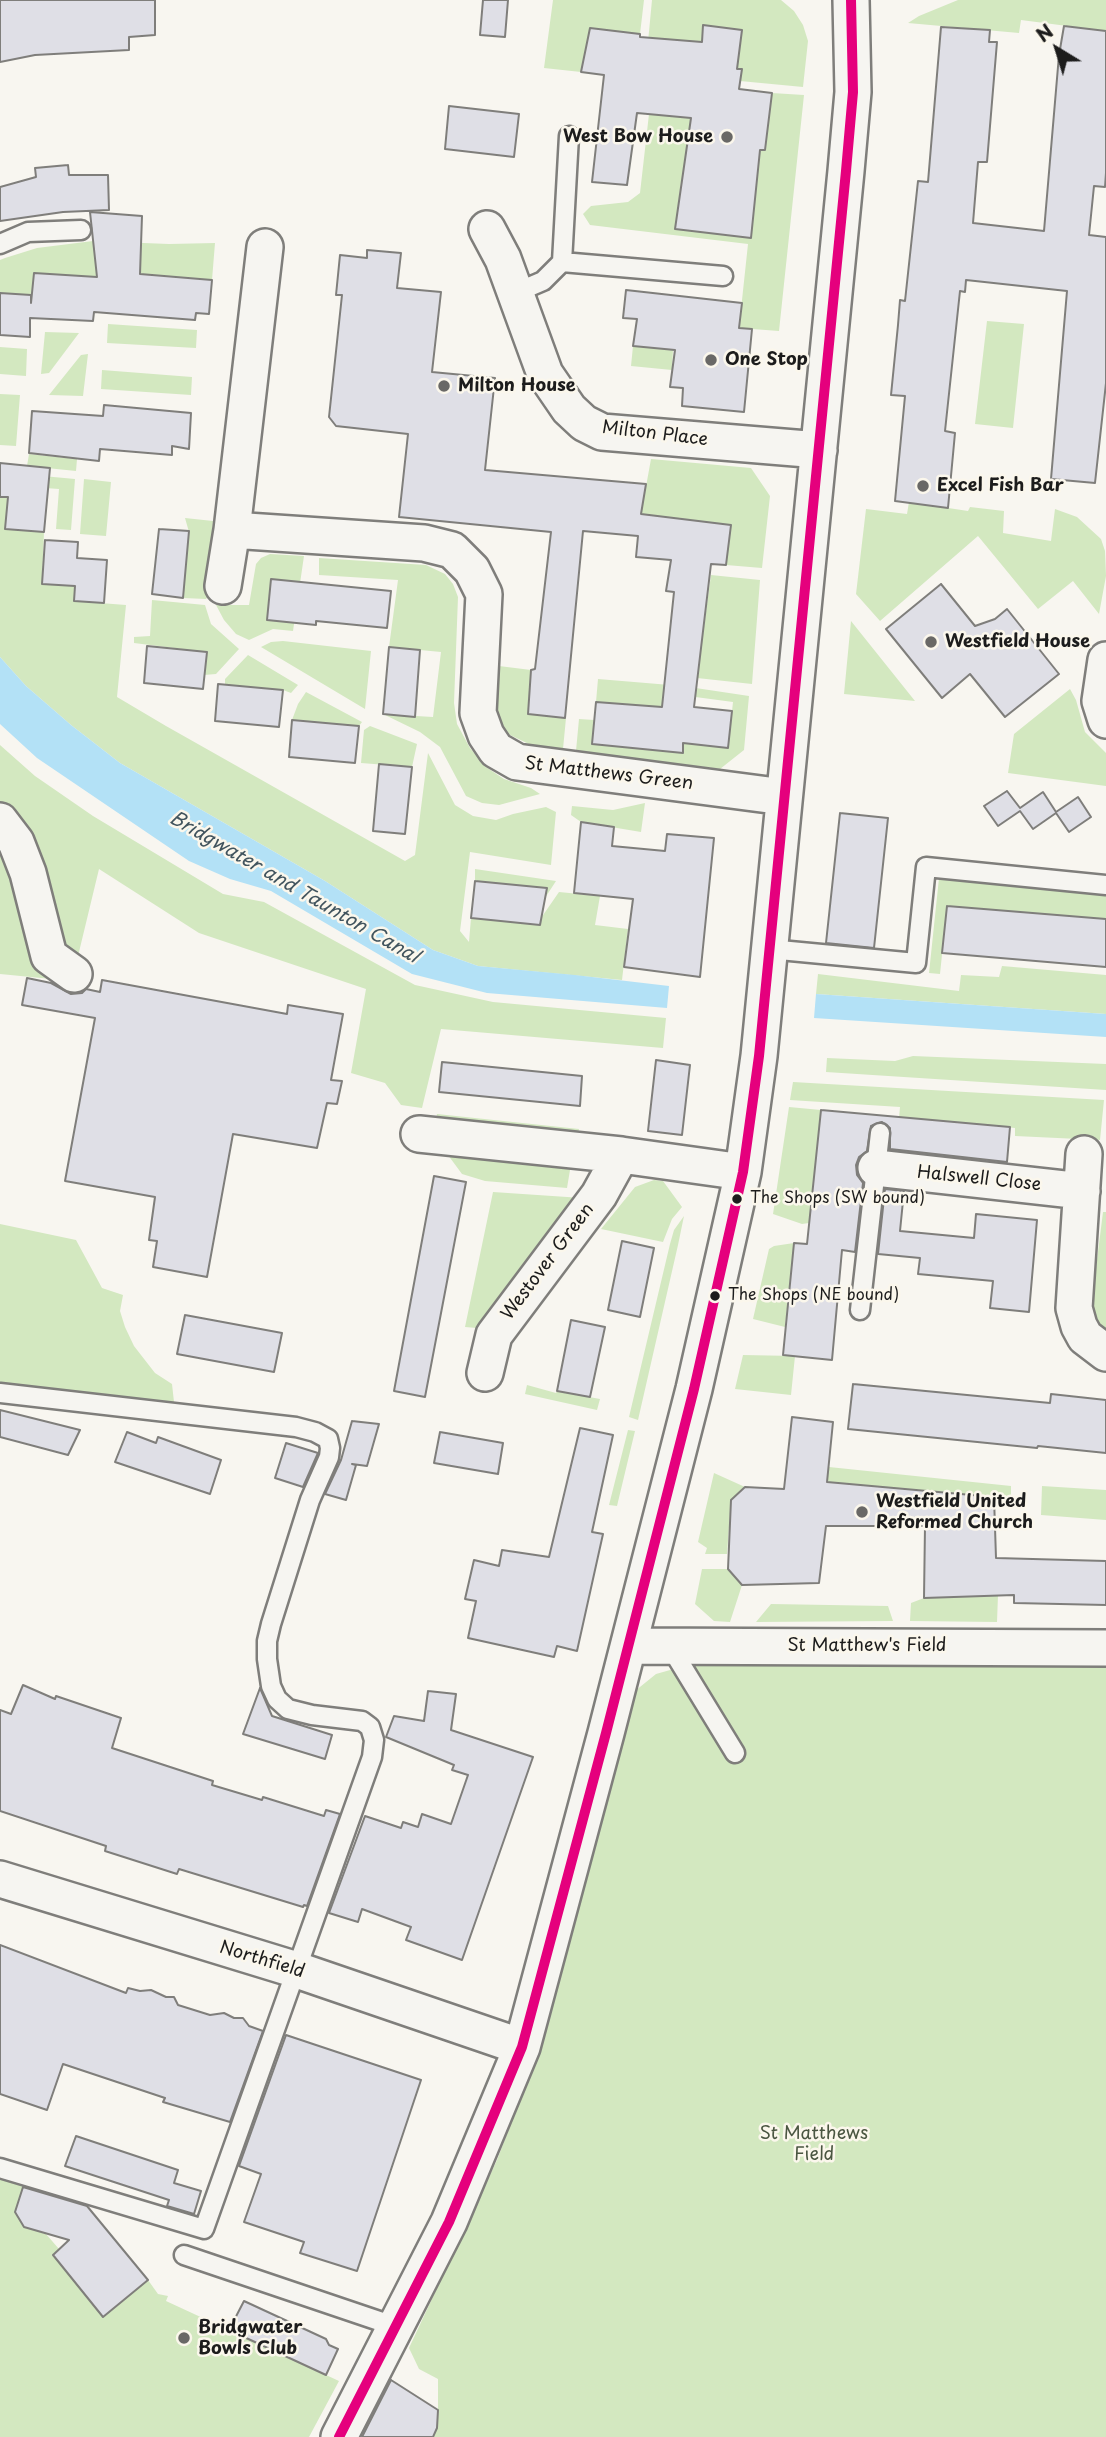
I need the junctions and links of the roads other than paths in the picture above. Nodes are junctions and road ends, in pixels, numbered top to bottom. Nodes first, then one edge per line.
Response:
1 (851, 0) edge
2 (875, 0) edge
3 (853, 92) junction
4 (569, 136) dead end
5 (487, 229) dead end
6 (81, 230) dead end
7 (0, 244) edge
8 (265, 247) dead end
9 (562, 262) junction
10 (723, 276) dead end
11 (514, 293) junction
12 (819, 450) junction
13 (232, 530) junction
14 (223, 586) dead end
15 (1106, 660) edge
16 (1106, 720) edge
17 (784, 797) junction
18 (0, 821) edge
19 (1106, 885) edge
20 (769, 949) junction
21 (74, 974) dead end
22 (880, 1133) dead end
23 (419, 1134) dead end
24 (1084, 1154) dead end
25 (621, 1155) junction
26 (876, 1168) junction
27 (743, 1172) junction
28 (1082, 1191) junction
29 (860, 1310) dead end
30 (1106, 1353) edge
31 (485, 1373) dead end
32 (0, 1393) edge
33 (629, 1646) junction
34 (671, 1648) junction
35 (1106, 1648) edge
36 (735, 1753) dead end
37 (0, 1879) edge
38 (297, 1970) junction
39 (522, 2047) junction
40 (0, 2168) edge
41 (184, 2255) dead end
42 (397, 2327) junction
43 (339, 2437) edge

1 - 3 street
2 - 3 street
3 - 12 street
4 - 9 lane
5 - 11 street, Milton Place
6 - 7 lane
8 - 13 street
9 - 10 lane
9 - 11 lane
11 - 12 street, Milton Place
12 - 17 street
13 - 14 street
13 - 17 street, St Matthews Green
15 - 16 street
17 - 20 street
18 - 21 street
19 - 20 lane
20 - 27 street
22 - 26 lane
23 - 25 street
24 - 28 street
25 - 27 street
25 - 31 street, Westover Green
26 - 28 street, Halswell Close
26 - 29 lane
27 - 33 street
28 - 30 street
32 - 38 lane
33 - 34 street, St Matthew's Field
33 - 39 street
34 - 35 street, St Matthew's Field
34 - 36 lane
37 - 38 street, Northfield
38 - 39 street, Northfield
38 - 40 lane
39 - 42 street
41 - 42 lane
42 - 43 street

